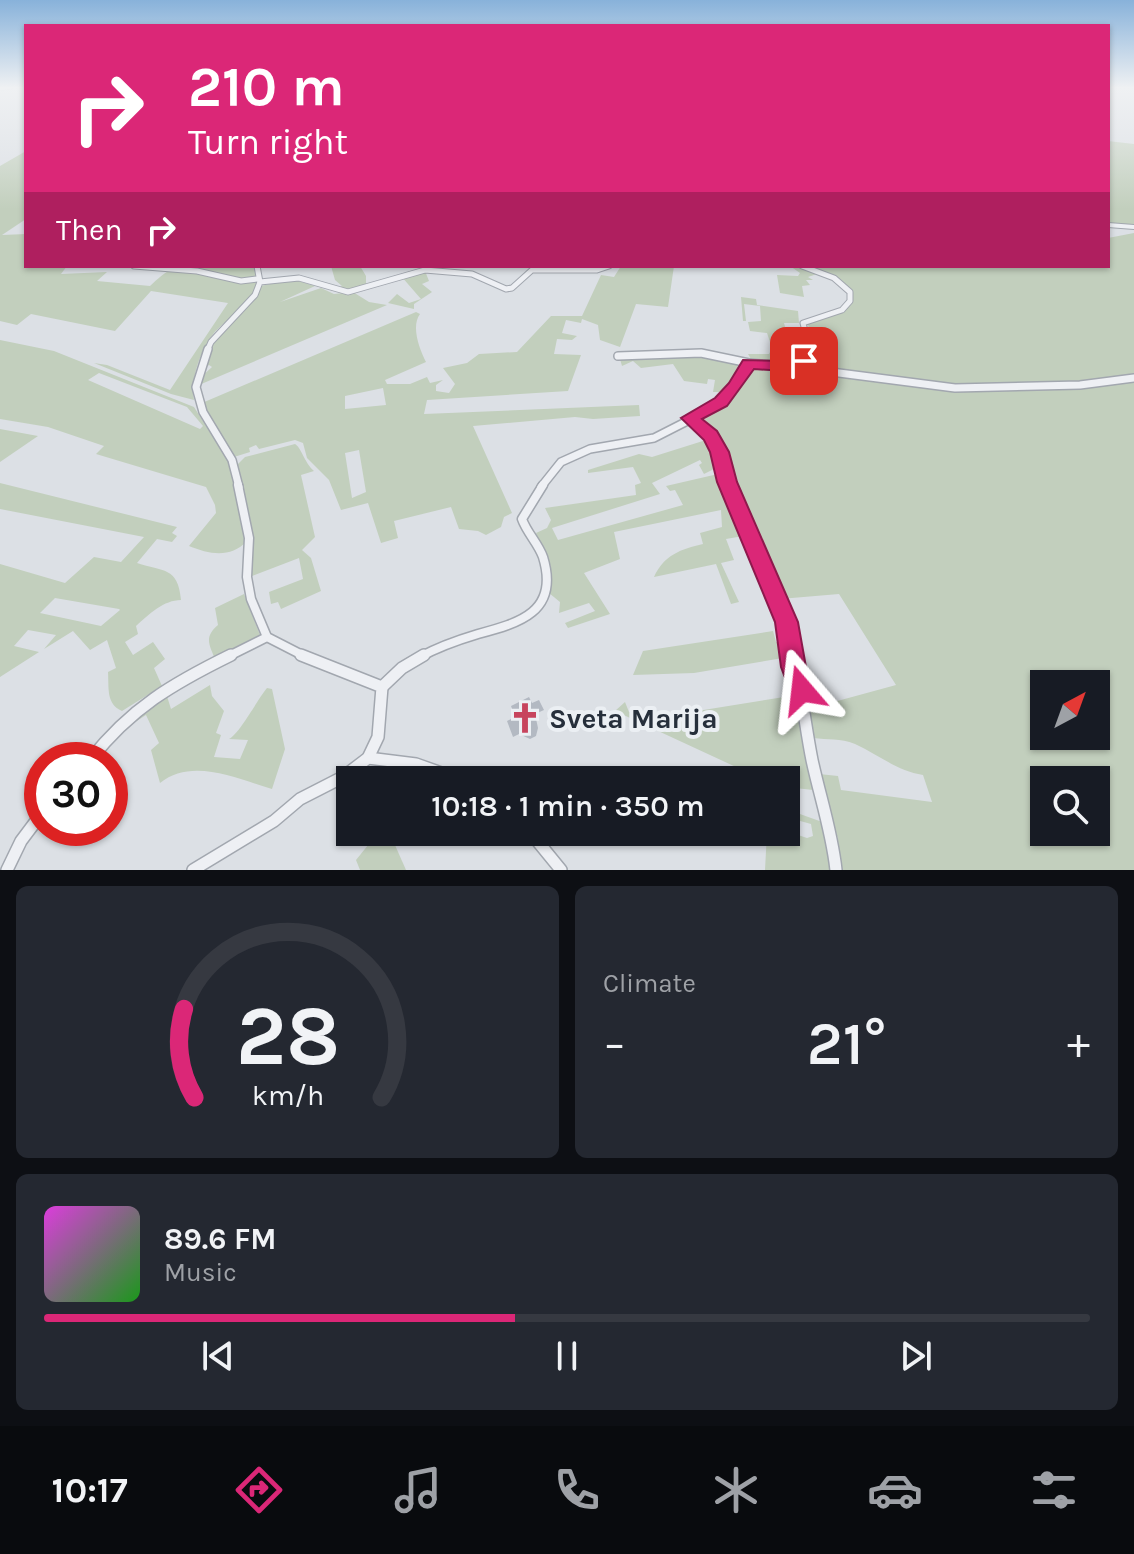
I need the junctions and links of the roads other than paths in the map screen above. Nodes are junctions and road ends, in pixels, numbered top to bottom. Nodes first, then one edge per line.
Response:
1 (1110, 225) edge
2 (1134, 227) edge
3 (159, 268) edge
4 (257, 268) edge
5 (603, 268) edge
6 (807, 268) edge
7 (259, 281) junction
8 (618, 356) dead end
9 (749, 363) junction
10 (785, 366) junction
11 (1134, 378) edge
12 (690, 418) junction
13 (267, 637) junction
14 (382, 687) junction
15 (104, 742) edge
16 (368, 758) junction
17 (423, 766) edge
18 (24, 837) edge
19 (541, 846) edge
20 (7, 870) edge
21 (193, 870) edge
22 (561, 870) edge
23 (836, 870) edge

1 - 2 street
3 - 7 street
4 - 7 street
5 - 7 street
6 - 10 street
7 - 13 street
8 - 9 street
9 - 10 street
9 - 12 street
10 - 11 street
12 - 14 street
12 - 23 street
13 - 14 street
13 - 15 street
14 - 16 street
16 - 17 street
16 - 21 street
18 - 20 street
19 - 22 street

